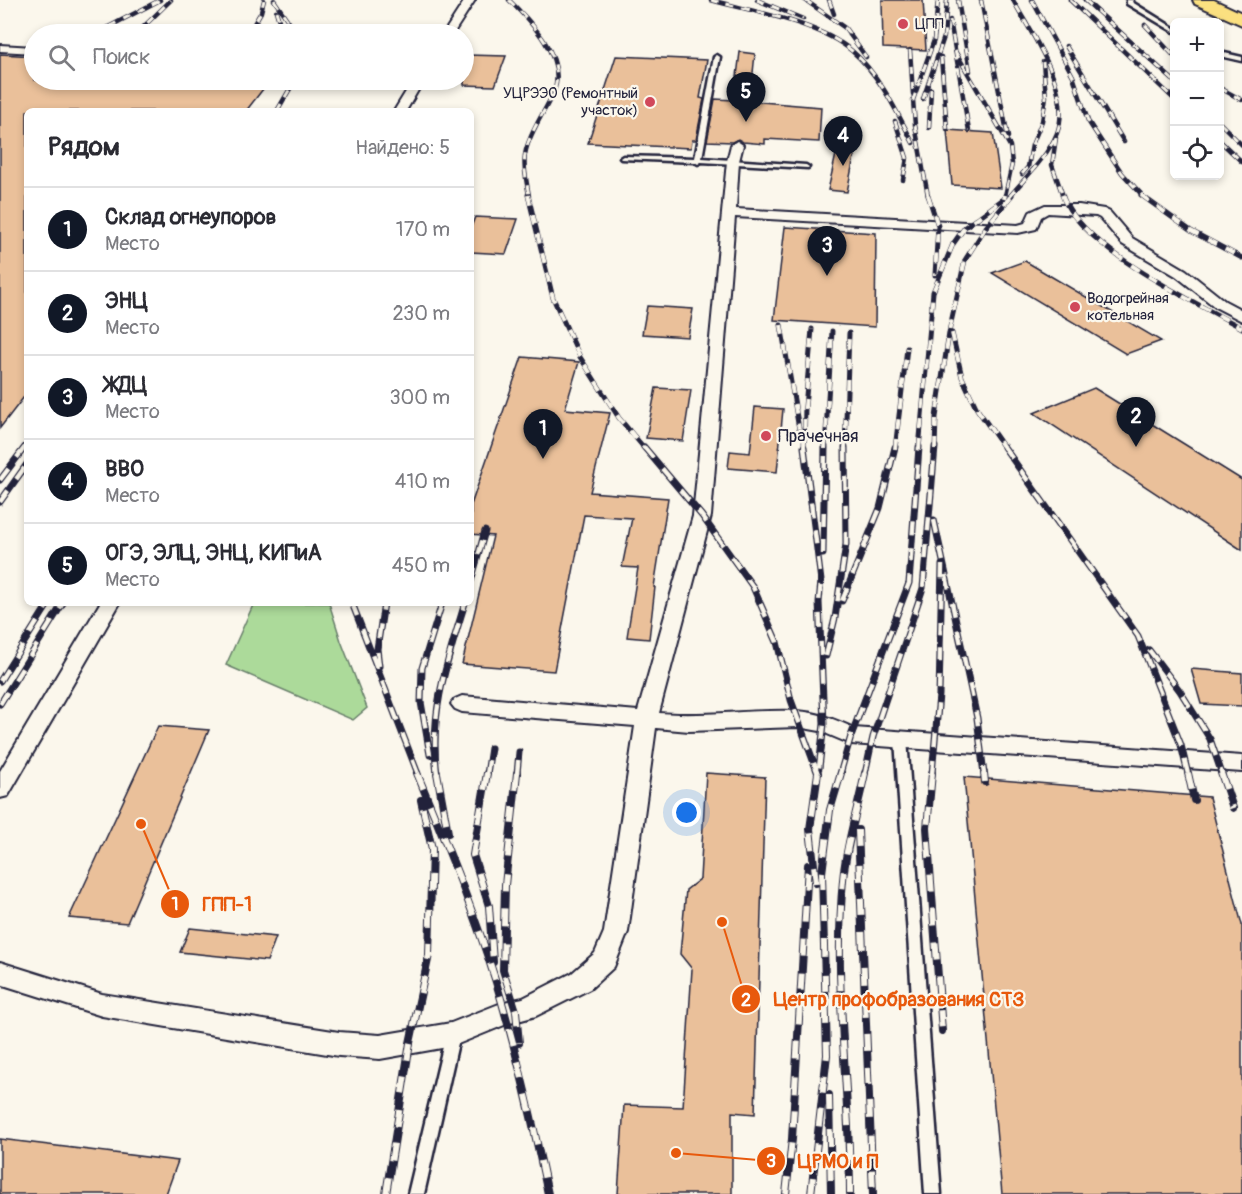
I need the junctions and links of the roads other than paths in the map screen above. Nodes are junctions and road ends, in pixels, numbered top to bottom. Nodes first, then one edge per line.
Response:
1 (470, 0) edge
2 (1130, 0) edge
3 (1201, 0) edge
4 (1242, 20) edge
5 (454, 24) edge
6 (1170, 28) edge
7 (0, 48) edge
8 (24, 49) edge
9 (1224, 55) edge
10 (717, 57) dead end
11 (1242, 59) edge
12 (412, 90) edge
13 (402, 108) edge
14 (737, 145) dead end
15 (623, 158) dead end
16 (733, 161) junction
17 (698, 162) junction
18 (806, 167) dead end
19 (729, 213) junction
20 (1242, 316) edge
21 (108, 606) edge
22 (462, 705) dead end
23 (646, 721) junction
24 (901, 739) junction
25 (1242, 764) edge
26 (0, 790) edge
27 (0, 973) edge
28 (453, 1034) junction
29 (416, 1194) edge
30 (933, 1194) edge

1 - 5 street
2 - 6 lane
3 - 4 main road
7 - 8 street
9 - 11 lane
10 - 17 lane
12 - 13 street
14 - 16 street
15 - 17 lane
16 - 17 lane
16 - 18 lane
16 - 19 street
19 - 20 street
19 - 23 street
21 - 26 street
22 - 23 street
23 - 24 street
23 - 28 street
24 - 25 street
24 - 30 lane
27 - 28 street
28 - 29 lane

